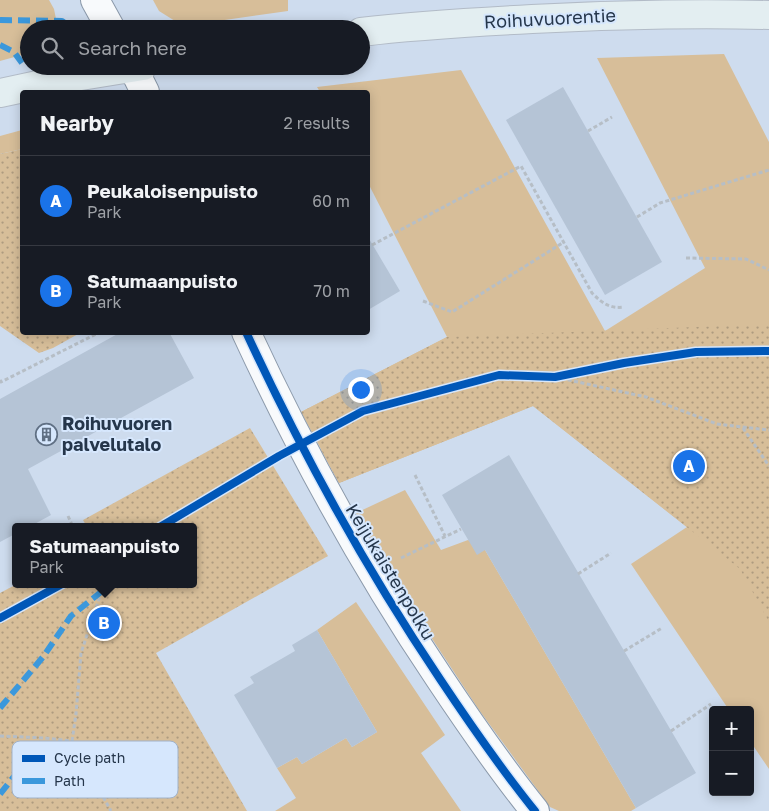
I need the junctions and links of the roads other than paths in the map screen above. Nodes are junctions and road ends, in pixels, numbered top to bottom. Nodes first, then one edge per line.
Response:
1 (95, 0) edge
2 (769, 15) edge
3 (106, 20) edge
4 (370, 31) edge
5 (87, 75) edge
6 (139, 75) edge
7 (144, 90) edge
8 (0, 93) edge
9 (247, 335) edge
10 (535, 811) edge

1 - 3 street
2 - 4 main road, Roihuvuorentie
5 - 8 main road
6 - 7 street
9 - 10 street, Keijukaistenpolku

